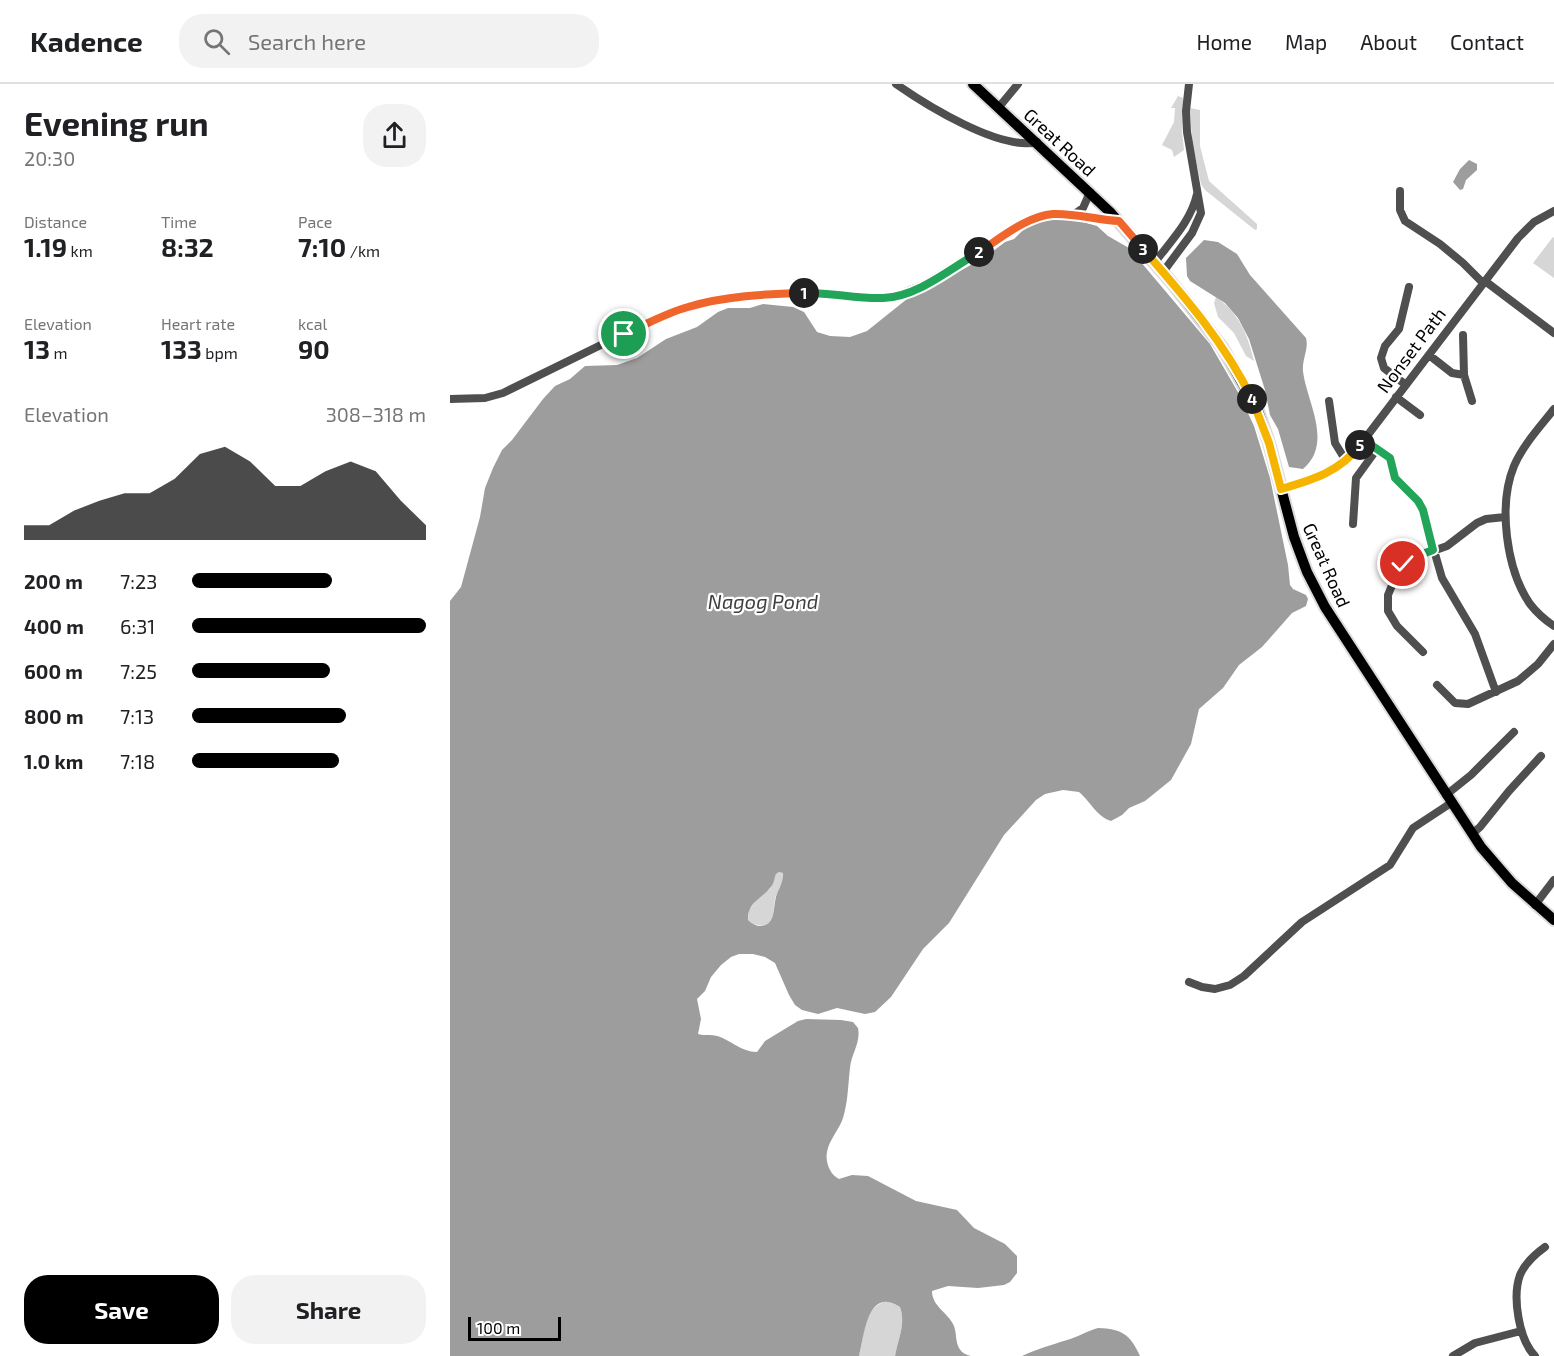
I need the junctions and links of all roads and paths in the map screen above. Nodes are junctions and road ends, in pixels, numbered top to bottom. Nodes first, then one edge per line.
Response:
1 (896, 84) edge
2 (973, 84) edge
3 (1018, 84) edge
4 (1189, 84) edge
5 (999, 107) junction
6 (1036, 142) junction
7 (1400, 191) dead end
8 (1090, 192) junction
9 (1198, 193) junction
10 (1554, 211) edge
11 (1073, 215) junction
12 (1119, 221) junction
13 (1155, 262) junction
14 (1164, 272) junction
15 (1484, 282) junction
16 (1409, 287) dead end
17 (1554, 333) edge
18 (1463, 335) dead end
19 (1428, 355) junction
20 (1464, 375) junction
21 (1406, 385) junction
22 (1396, 397) junction
23 (450, 399) edge
24 (1472, 401) dead end
25 (1329, 402) dead end
26 (1554, 409) edge
27 (1420, 415) dead end
28 (1364, 440) junction
29 (1377, 449) junction
30 (1346, 461) junction
31 (1281, 489) junction
32 (1505, 517) junction
33 (1353, 524) dead end
34 (1433, 550) junction
35 (1554, 626) edge
36 (1554, 644) edge
37 (1423, 652) dead end
38 (1437, 685) dead end
39 (1496, 692) junction
40 (1514, 732) dead end
41 (1541, 756) dead end
42 (1449, 799) junction
43 (1472, 834) junction
44 (1554, 880) edge
45 (1535, 905) junction
46 (1554, 920) edge
47 (1189, 982) dead end
48 (1545, 1247) dead end
49 (1521, 1331) junction
50 (1453, 1356) edge
51 (1535, 1356) edge

1 - 6 street
2 - 5 main road, Great Road
3 - 5 street
4 - 9 street
5 - 6 main road, Great Road
6 - 8 main road, Great Road
7 - 15 street
8 - 11 street
8 - 12 main road, Great Road
9 - 13 street
9 - 14 street
10 - 15 street, Nonset Path
11 - 12 street
11 - 23 street
12 - 13 main road, Great Road
13 - 14 main road, Great Road
14 - 31 main road, Great Road
15 - 17 street
15 - 19 street, Nonset Path
16 - 21 street
18 - 20 street
19 - 20 street
19 - 21 street, Nonset Path
20 - 24 street
21 - 22 street, Nonset Path
22 - 27 street
22 - 28 street, Nonset Path
25 - 30 street
26 - 32 street
28 - 29 street
28 - 30 street, Nonset Path
29 - 33 street
29 - 34 street
30 - 31 street, Nonset Path
31 - 42 main road, Great Road
32 - 34 street
32 - 35 street
34 - 37 street
34 - 39 street
36 - 39 street
38 - 39 street
40 - 42 street
41 - 43 street
42 - 43 main road, Great Road
42 - 47 street
43 - 45 main road, Great Road
44 - 45 street
45 - 46 main road, Great Road
48 - 49 street
49 - 50 street
49 - 51 street

